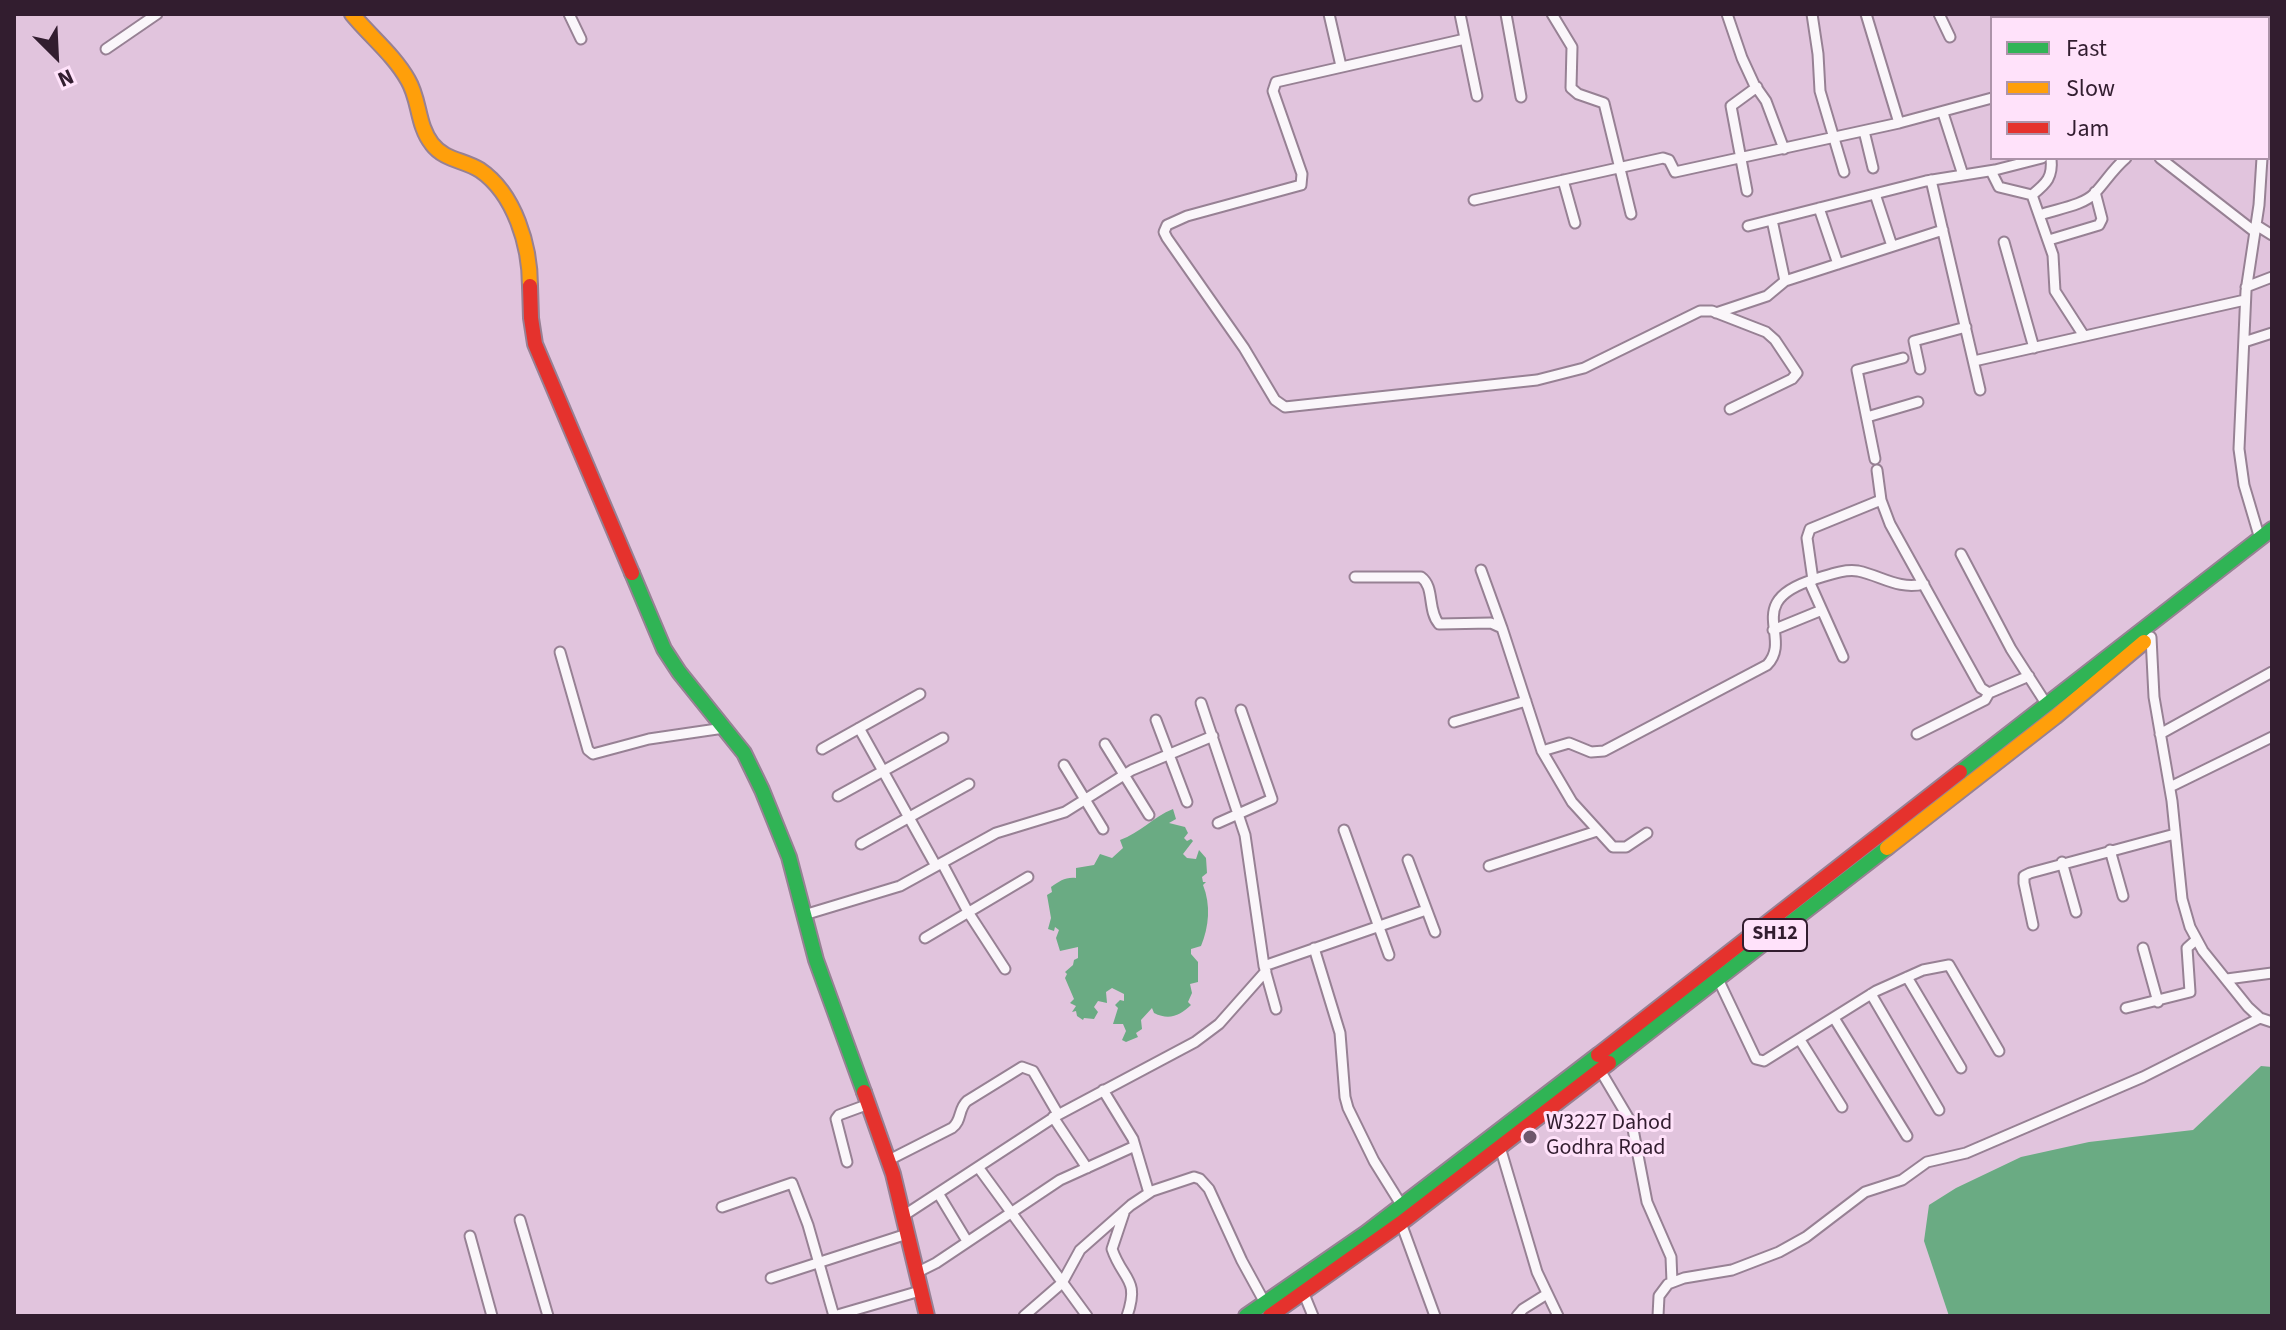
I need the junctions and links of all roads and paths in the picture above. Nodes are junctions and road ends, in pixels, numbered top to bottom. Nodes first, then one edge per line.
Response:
1 (157, 14) edge
2 (352, 14) edge
3 (569, 14) edge
4 (1329, 14) edge
5 (1460, 14) edge
6 (1506, 14) edge
7 (1552, 14) edge
8 (1727, 14) edge
9 (1812, 14) edge
10 (1866, 14) edge
11 (1939, 14) edge
12 (1950, 37) dead end
13 (581, 39) dead end
14 (1465, 39) junction
15 (106, 49) dead end
16 (1341, 66) junction
17 (1757, 87) junction
18 (1477, 96) dead end
19 (1521, 97) dead end
20 (1990, 99) edge
21 (1943, 113) junction
22 (1899, 123) junction
23 (1864, 131) junction
24 (1833, 139) junction
25 (1784, 149) junction
26 (1739, 158) junction
27 (2035, 160) edge
28 (2051, 160) edge
29 (2124, 160) edge
30 (2163, 160) edge
31 (2262, 160) edge
32 (1620, 167) junction
33 (1873, 168) dead end
34 (1991, 171) junction
35 (1844, 172) dead end
36 (1963, 175) junction
37 (2272, 176) edge
38 (2261, 178) junction
39 (1563, 180) junction
40 (1931, 180) junction
41 (1747, 191) dead end
42 (2095, 192) junction
43 (1875, 194) junction
44 (2032, 195) junction
45 (1474, 200) dead end
46 (1819, 208) junction
47 (1631, 214) dead end
48 (2040, 215) junction
49 (1772, 220) junction
50 (1575, 223) dead end
51 (1748, 226) dead end
52 (2256, 229) junction
53 (1943, 230) junction
54 (2272, 235) edge
55 (2049, 240) junction
56 (2004, 242) dead end
57 (1892, 246) junction
58 (1838, 264) junction
59 (2272, 277) edge
60 (1785, 281) junction
61 (2246, 287) junction
62 (2245, 300) junction
63 (1716, 313) junction
64 (1966, 327) junction
65 (2272, 333) edge
66 (2084, 336) junction
67 (2244, 342) junction
68 (2034, 348) junction
69 (1903, 358) dead end
70 (1974, 361) junction
71 (1920, 369) dead end
72 (1980, 390) dead end
73 (1918, 402) dead end
74 (1730, 409) dead end
75 (1867, 417) junction
76 (1881, 500) junction
77 (2268, 537) edge
78 (1961, 554) dead end
79 (1481, 570) dead end
80 (1355, 577) dead end
81 (1811, 580) junction
82 (1924, 584) junction
83 (1822, 610) junction
84 (1502, 628) junction
85 (1773, 630) junction
86 (2151, 637) junction
87 (560, 652) dead end
88 (1843, 657) dead end
89 (2272, 672) edge
90 (2029, 676) junction
91 (1989, 693) junction
92 (920, 694) dead end
93 (1526, 701) junction
94 (1201, 703) dead end
95 (2047, 705) junction
96 (1241, 710) dead end
97 (1156, 720) dead end
98 (1454, 722) dead end
99 (724, 728) junction
100 (859, 728) junction
101 (1917, 734) dead end
102 (2160, 734) junction
103 (1213, 736) junction
104 (2272, 737) edge
105 (943, 738) dead end
106 (1105, 744) dead end
107 (822, 749) dead end
108 (1542, 751) junction
109 (1169, 754) junction
110 (1064, 765) dead end
111 (883, 772) junction
112 (1124, 775) junction
113 (969, 784) dead end
114 (2170, 787) junction
115 (838, 796) dead end
116 (1086, 800) junction
117 (1187, 802) dead end
118 (1239, 813) junction
119 (1149, 815) dead end
120 (910, 819) junction
121 (1218, 823) dead end
122 (1103, 829) dead end
123 (1344, 830) dead end
124 (1597, 831) junction
125 (1647, 833) dead end
126 (2175, 834) junction
127 (861, 844) dead end
128 (2110, 850) junction
129 (1408, 860) dead end
130 (2062, 862) junction
131 (939, 865) junction
132 (1489, 866) dead end
133 (1028, 877) dead end
134 (2123, 896) dead end
135 (1426, 910) junction
136 (968, 912) junction
137 (2076, 912) dead end
138 (804, 915) junction
139 (2033, 925) dead end
140 (1378, 926) junction
141 (1435, 932) dead end
142 (925, 938) dead end
143 (2196, 940) junction
144 (1314, 948) junction
145 (2143, 948) dead end
146 (1389, 955) dead end
147 (1265, 968) junction
148 (1005, 969) dead end
149 (2272, 973) edge
150 (1907, 977) junction
151 (1718, 979) junction
152 (2227, 979) junction
153 (1871, 994) junction
154 (2158, 1002) junction
155 (2126, 1008) dead end
156 (1276, 1009) dead end
157 (1834, 1018) junction
158 (2260, 1018) junction
159 (2272, 1022) edge
160 (1800, 1040) junction
161 (1999, 1051) dead end
162 (1961, 1068) dead end
163 (1600, 1070) junction
164 (1103, 1090) junction
165 (869, 1104) junction
166 (1842, 1107) dead end
167 (1939, 1110) dead end
168 (1056, 1116) junction
169 (1907, 1136) dead end
170 (1135, 1146) junction
171 (1500, 1147) junction
172 (889, 1160) junction
173 (847, 1162) dead end
174 (978, 1167) junction
175 (1087, 1168) junction
176 (938, 1193) junction
177 (1149, 1193) junction
178 (1402, 1206) junction
179 (722, 1207) dead end
180 (1125, 1210) junction
181 (1011, 1212) junction
182 (903, 1216) junction
183 (520, 1220) dead end
184 (1401, 1223) junction
185 (907, 1234) junction
186 (470, 1236) dead end
187 (967, 1241) junction
188 (818, 1263) junction
189 (916, 1273) junction
190 (771, 1278) dead end
191 (1672, 1282) junction
192 (1062, 1283) junction
193 (920, 1291) junction
194 (1304, 1294) junction
195 (1547, 1294) junction
196 (1268, 1309) edge
197 (492, 1316) edge
198 (548, 1316) edge
199 (834, 1316) edge
200 (927, 1316) edge
201 (1024, 1316) edge
202 (1087, 1316) edge
203 (1127, 1316) edge
204 (1246, 1316) edge
205 (1313, 1316) edge
206 (1435, 1316) edge
207 (1517, 1316) edge
208 (1558, 1316) edge
209 (1658, 1316) edge

1 - 15 street
2 - 99 main road
3 - 13 street
4 - 16 street
5 - 14 street
6 - 19 street
7 - 32 street
8 - 17 street
9 - 24 street
10 - 22 street
11 - 12 street
14 - 16 street
14 - 18 street
16 - 63 street
17 - 25 street
17 - 26 street
20 - 21 street
21 - 22 street
21 - 36 street
22 - 23 street
23 - 24 street
23 - 33 street
24 - 25 street
24 - 35 street
25 - 26 street
26 - 32 street
26 - 41 street
27 - 34 street
28 - 44 street
29 - 42 street
30 - 52 street
31 - 38 street
32 - 39 street
32 - 47 street
34 - 36 street
34 - 44 street
36 - 40 street
37 - 38 street
38 - 52 street
39 - 45 street
39 - 50 street
40 - 43 street
40 - 53 street
42 - 48 street
42 - 55 street
43 - 46 street
43 - 57 street
44 - 48 street
46 - 49 street
46 - 58 street
48 - 55 street
49 - 51 street
49 - 60 street
52 - 54 street
52 - 61 street
53 - 57 street
53 - 64 street
55 - 66 street
56 - 68 street
57 - 58 street
58 - 60 street
59 - 61 street
60 - 63 street
61 - 62 street
62 - 66 street
62 - 67 street
63 - 74 street
64 - 70 street
64 - 71 street
65 - 67 street
66 - 68 street
67 - 77 street
68 - 70 street
69 - 75 street
70 - 72 street
73 - 75 street
75 - 76 street
76 - 81 street
76 - 82 street
77 - 86 main road, SH12
77 - 95 main road
78 - 90 street
79 - 84 street
80 - 84 street
81 - 82 street
81 - 83 street
81 - 85 street
82 - 91 street
83 - 85 street
83 - 88 street
84 - 93 street
85 - 108 street
86 - 102 street
86 - 151 main road, SH12
87 - 99 street
89 - 102 street
90 - 91 street
90 - 95 street
91 - 101 street
92 - 100 street
93 - 98 street
93 - 108 street
94 - 103 street
95 - 178 main road
96 - 118 street
97 - 109 street
99 - 138 main road
100 - 107 street
100 - 111 street
102 - 114 street
103 - 109 street
103 - 118 street
104 - 114 street
105 - 111 street
106 - 112 street
108 - 124 street
109 - 112 street
109 - 117 street
110 - 116 street
111 - 115 street
111 - 120 street
112 - 116 street
112 - 119 street
113 - 120 street
114 - 126 street
116 - 122 street
116 - 131 street
118 - 121 street
118 - 147 street
120 - 127 street
120 - 131 street
123 - 140 street
124 - 125 street
124 - 132 street
126 - 128 street
126 - 143 street
128 - 130 street
128 - 134 street
129 - 135 street
130 - 137 street
130 - 139 street
131 - 136 street
131 - 138 street
133 - 136 street
135 - 140 street
135 - 141 street
136 - 142 street
136 - 148 street
138 - 165 main road
140 - 144 street
140 - 146 street
143 - 152 street
143 - 154 street
144 - 147 street
144 - 178 street
145 - 154 street
147 - 156 street
147 - 164 street
149 - 152 street
150 - 153 street
150 - 161 street
150 - 162 street
151 - 160 street
151 - 163 main road, SH12
152 - 158 street
153 - 157 street
153 - 167 street
154 - 155 street
157 - 160 street
157 - 169 street
158 - 159 street
158 - 191 street
160 - 166 street
163 - 171 main road, SH12
163 - 191 street
164 - 168 street
164 - 170 street
165 - 172 main road
165 - 173 street
168 - 172 street
168 - 174 street
168 - 175 street
170 - 175 street
170 - 177 street
171 - 184 main road, SH12
171 - 195 street
172 - 182 main road
174 - 176 street
174 - 181 street
175 - 181 street
176 - 182 street
176 - 187 street
177 - 180 street
177 - 196 street
178 - 196 main road
179 - 188 street
180 - 192 street
180 - 203 street
181 - 187 street
181 - 192 street
182 - 185 main road
183 - 198 street
184 - 194 main road, SH12
184 - 206 street
185 - 188 street
185 - 189 main road
186 - 197 street
187 - 189 street
188 - 190 street
188 - 199 street
189 - 193 main road
191 - 209 street
192 - 201 street
192 - 202 street
193 - 199 street
193 - 200 main road
194 - 196 main road, SH12
194 - 205 street
195 - 207 street
195 - 208 street
196 - 204 main road

